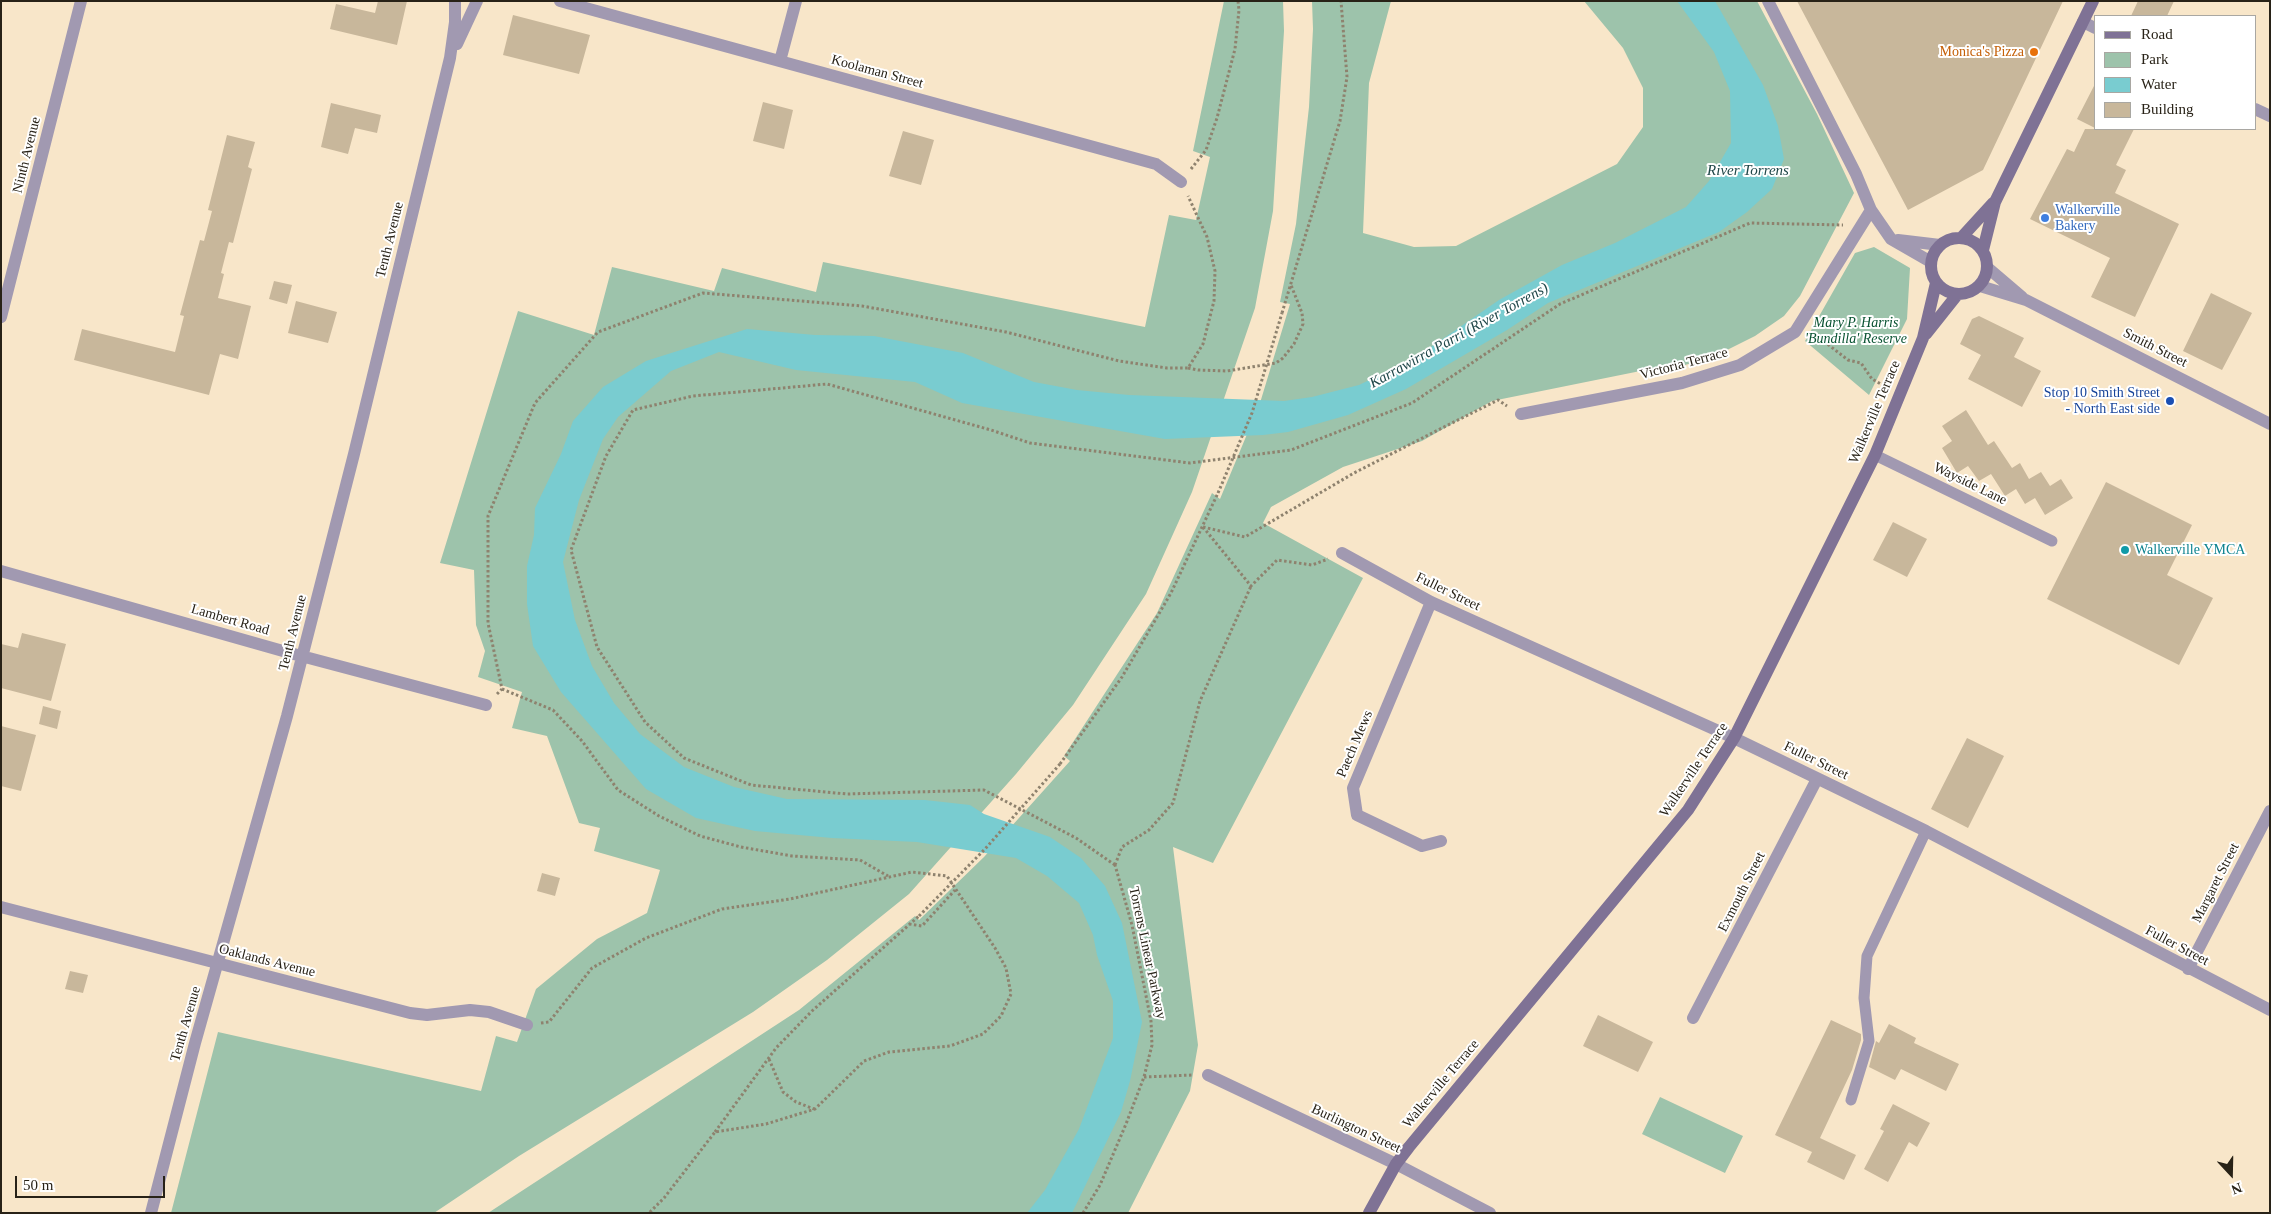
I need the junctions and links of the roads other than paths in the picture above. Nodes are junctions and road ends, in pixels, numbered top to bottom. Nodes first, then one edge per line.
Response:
1 (80, 1) edge
2 (455, 1) edge
3 (476, 1) edge
4 (560, 1) edge
5 (796, 1) edge
6 (1768, 1) edge
7 (2093, 1) edge
8 (2083, 22) junction
9 (2094, 28) edge
10 (450, 58) junction
11 (780, 61) junction
12 (2256, 109) edge
13 (2270, 116) edge
14 (1181, 182) road end
15 (1995, 202) junction
16 (1871, 210) junction
17 (1961, 238) junction
18 (1891, 239) junction
19 (1940, 245) junction
20 (1983, 250) junction
21 (1931, 262) junction
22 (1988, 268) junction
23 (1936, 283) junction
24 (1980, 286) junction
25 (1957, 295) junction
26 (2026, 300) junction
27 (1, 317) edge
28 (1923, 338) junction
29 (1520, 414) road end
30 (2270, 424) edge
31 (1875, 455) junction
32 (2052, 541) dead end
33 (1342, 554) road end
34 (1, 570) edge
35 (1, 578) edge
36 (24, 578) junction
37 (1431, 602) junction
38 (302, 656) junction
39 (486, 705) road end
40 (1734, 738) junction
41 (1817, 779) junction
42 (2270, 811) edge
43 (1926, 831) junction
44 (1440, 841) dead end
45 (1, 908) edge
46 (218, 964) junction
47 (2188, 969) junction
48 (2270, 1010) edge
49 (1693, 1018) dead end
50 (527, 1025) road end
51 (1208, 1075) road end
52 (1851, 1100) dead end
53 (1396, 1164) junction
54 (151, 1213) edge
55 (1369, 1213) edge
56 (1490, 1213) edge

1 - 27 street, Ninth Avenue
2 - 10 street, Tenth Avenue
3 - 10 street, Tenth Avenue
4 - 11 street, Koolaman Street
5 - 11 street
6 - 16 street
7 - 8 street
8 - 9 street
8 - 15 street
10 - 38 street, Tenth Avenue
11 - 14 street, Koolaman Street
12 - 13 street
15 - 17 street
15 - 20 street
16 - 18 street
16 - 29 street, Victoria Terrace
17 - 19 street
17 - 20 street
18 - 19 street
18 - 21 street
19 - 21 street
20 - 22 street
21 - 23 street
22 - 24 street
22 - 26 street, Smith Street
23 - 25 street
23 - 28 street, Walkerville Terrace
24 - 25 street
24 - 26 street, Smith Street
25 - 28 street, Walkerville Terrace
26 - 30 street, Smith Street
28 - 31 street, Walkerville Terrace
31 - 32 lane, Wayside Lane
31 - 40 street, Walkerville Terrace
33 - 37 street, Fuller Street
34 - 36 street, Lambert Road
35 - 36 street, Lambert Road
36 - 38 street, Lambert Road
37 - 40 street, Fuller Street
37 - 44 street, Paech Mews
38 - 39 street, Lambert Road
38 - 46 street, Tenth Avenue
40 - 41 street, Fuller Street
40 - 53 street, Walkerville Terrace
41 - 43 street, Fuller Street
41 - 49 street, Exmouth Street
42 - 47 street, Margaret Street
43 - 47 street, Fuller Street
43 - 52 lane
45 - 46 street, Oaklands Avenue
46 - 50 street, Oaklands Avenue
46 - 54 street, Tenth Avenue
47 - 48 street, Fuller Street
51 - 53 street, Burlington Street
53 - 55 street, Walkerville Terrace
53 - 56 street, Burlington Street

